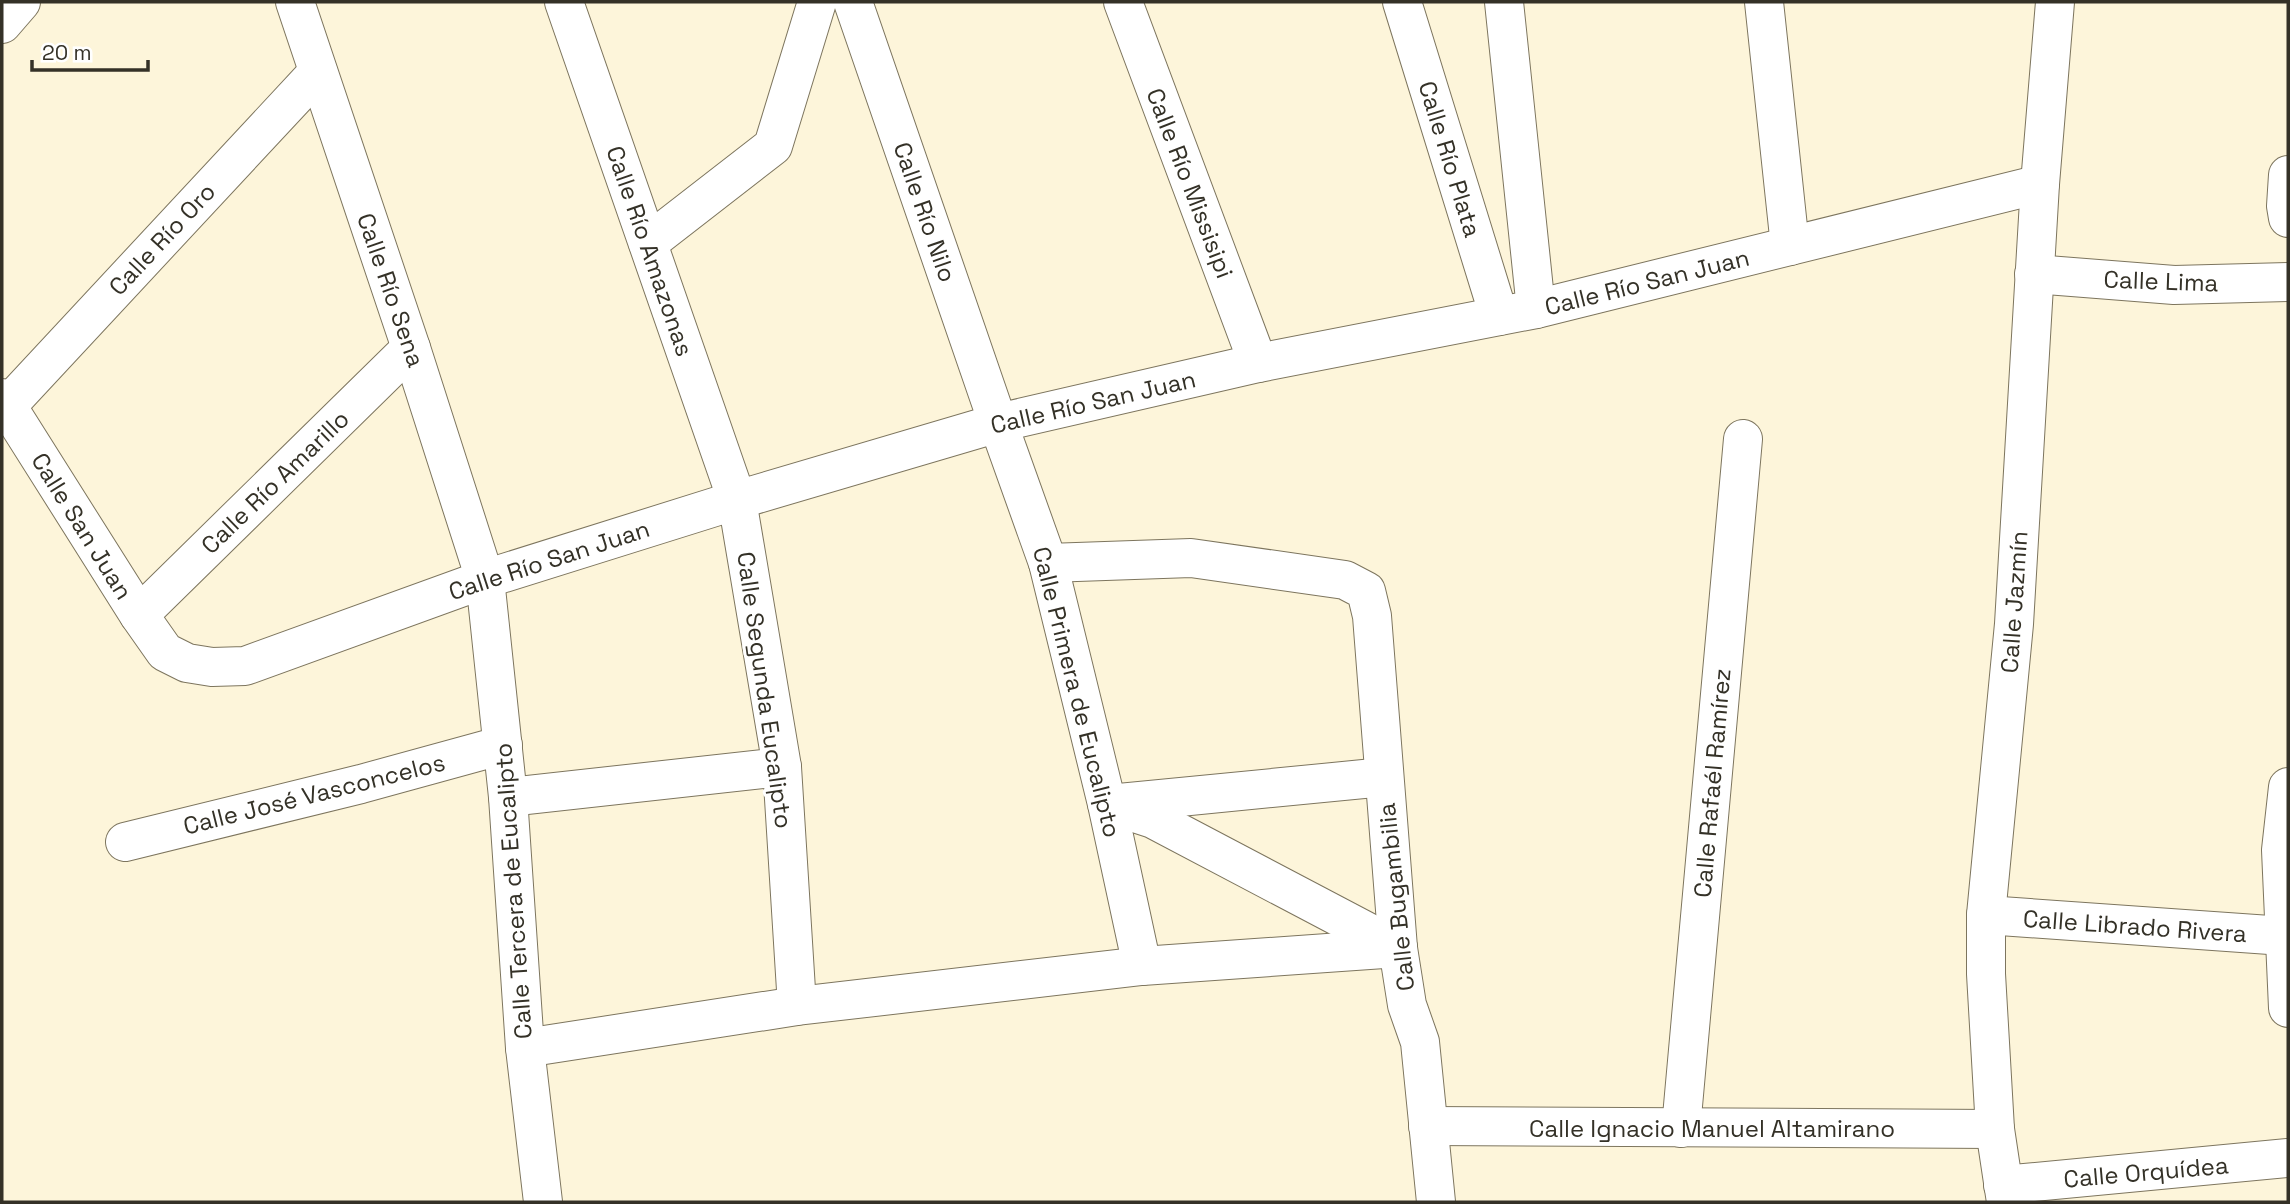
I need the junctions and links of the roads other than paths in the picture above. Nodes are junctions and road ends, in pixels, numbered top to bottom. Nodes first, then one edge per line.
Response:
1 (21, 2) edge
2 (295, 2) edge
3 (564, 2) edge
4 (817, 2) edge
5 (853, 2) edge
6 (1123, 2) edge
7 (1402, 2) edge
8 (1504, 2) edge
9 (1765, 2) edge
10 (2055, 2) edge
11 (2, 24) edge
12 (318, 72) junction
13 (2288, 175) edge
14 (2040, 184) junction
15 (2288, 218) edge
16 (648, 243) junction
17 (1790, 246) junction
18 (2034, 274) junction
19 (2288, 282) edge
20 (1536, 309) junction
21 (1499, 316) junction
22 (411, 348) junction
23 (1258, 363) junction
24 (4, 402) edge
25 (998, 423) junction
26 (1743, 439) dead end
27 (737, 500) junction
28 (1048, 563) junction
29 (485, 579) junction
30 (139, 615) junction
31 (165, 652) joint
32 (503, 746) junction
33 (782, 767) junction
34 (1384, 777) junction
35 (2288, 787) edge
36 (508, 797) junction
37 (1107, 804) junction
38 (125, 842) dead end
39 (2285, 850) edge
40 (1986, 915) junction
41 (2284, 936) junction
42 (1398, 948) junction
43 (1142, 966) junction
44 (797, 1006) junction
45 (2288, 1008) edge
46 (525, 1048) junction
47 (1429, 1126) junction
48 (1681, 1128) junction
49 (1995, 1129) junction
50 (2288, 1158) edge
51 (2005, 1194) edge
52 (543, 1202) edge
53 (1436, 1202) edge

1 - 11 street
2 - 12 street, Calle Río Sena
3 - 16 street, Calle Río Amazonas
4 - 16 street
5 - 25 street, Calle Río Nilo
6 - 23 street, Calle Río Missisipi
7 - 21 street, Calle Río Plata
8 - 20 street
9 - 17 street
10 - 14 street, Calle Jazmín
12 - 22 street, Calle Río Sena
12 - 24 street, Calle Río Oro
13 - 15 street
14 - 17 street, Calle Río San Juan
14 - 18 street, Calle Jazmín
16 - 27 street, Calle Río Amazonas
17 - 20 street, Calle Río San Juan
18 - 19 street, Calle Lima
18 - 40 street, Calle Jazmín
20 - 21 street, Calle Río San Juan
21 - 23 street, Calle Río San Juan
22 - 29 street, Calle Río Sena
22 - 30 street, Calle Río Amarillo
23 - 25 street, Calle Río San Juan
24 - 30 street, Calle San Juan
25 - 27 street, Calle Río San Juan
25 - 28 street, Calle Primera de Eucalipto
26 - 48 street, Calle Rafaél Ramírez
27 - 29 street, Calle Río San Juan
27 - 33 street, Calle Segunda Eucalipto
28 - 34 street, Calle Bugambilia
28 - 37 street, Calle Primera de Eucalipto
29 - 31 street, Calle Río San Juan
29 - 32 street, Calle Tercera de Eucalipto
30 - 31 street, Calle San Juan
32 - 36 street, Calle Tercera de Eucalipto
32 - 38 street, Calle José Vasconcelos
33 - 36 street
33 - 44 street, Calle Segunda Eucalipto
34 - 37 street
34 - 42 street, Calle Bugambilia
35 - 39 street
36 - 46 street, Calle Tercera de Eucalipto
37 - 42 street
37 - 43 street, Calle Primera de Eucalipto
39 - 41 street
40 - 41 street, Calle Librado Rivera
40 - 49 street, Calle Jazmín
41 - 45 street
42 - 43 street
42 - 47 street, Calle Bugambilia
43 - 44 street
44 - 46 street
46 - 52 street, Calle Tercera de Eucalipto
47 - 48 street, Calle Ignacio Manuel Altamirano
47 - 53 street, Calle Bugambilia
48 - 49 street, Calle Ignacio Manuel Altamirano
49 - 51 street, Calle Jazmín
50 - 51 street, Calle Orquídea

